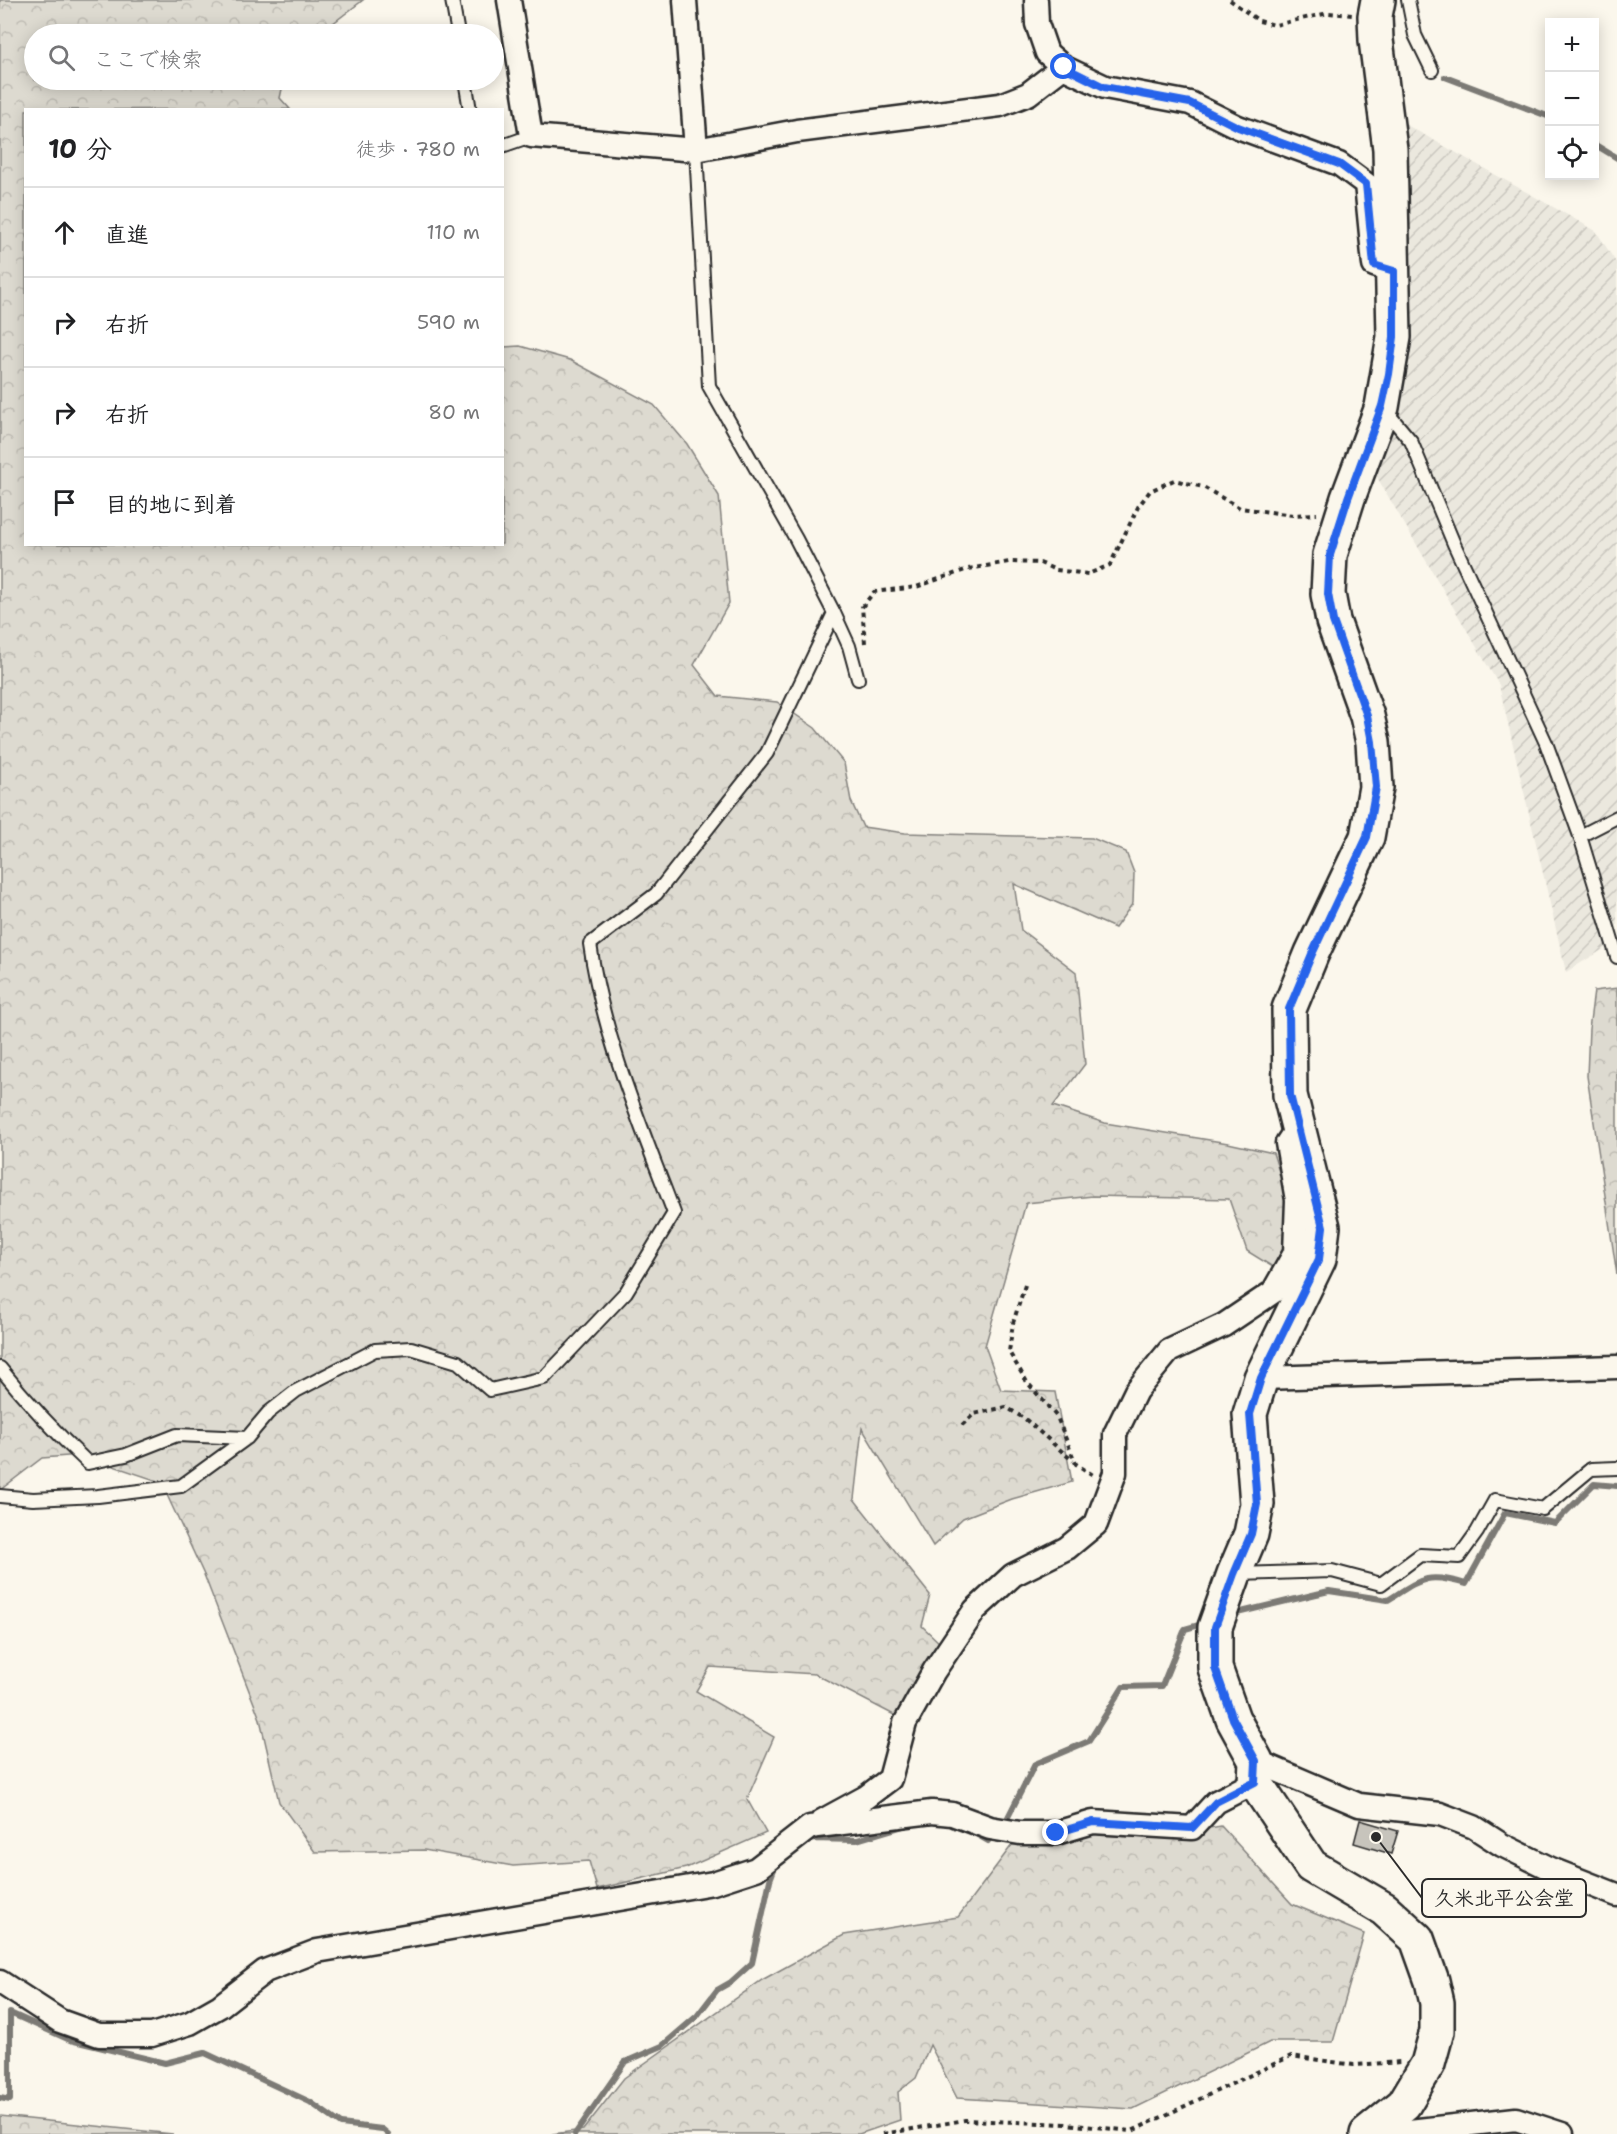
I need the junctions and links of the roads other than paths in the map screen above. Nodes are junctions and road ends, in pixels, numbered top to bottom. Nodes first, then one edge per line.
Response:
1 (452, 0) edge
2 (509, 0) edge
3 (685, 0) edge
4 (1036, 0) edge
5 (1408, 0) edge
6 (1377, 8) edge
7 (456, 24) edge
8 (1064, 67) junction
9 (1432, 70) dead end
10 (467, 90) edge
11 (470, 108) edge
12 (531, 136) junction
13 (504, 145) edge
14 (696, 150) junction
15 (1394, 271) junction
16 (1382, 406) junction
17 (834, 613) junction
18 (858, 679) road end
19 (1617, 817) edge
20 (1580, 836) junction
21 (1617, 957) edge
22 (1298, 1126) junction
23 (1617, 1367) edge
24 (0, 1368) edge
25 (1261, 1378) junction
26 (247, 1438) junction
27 (1617, 1468) edge
28 (0, 1496) edge
29 (1234, 1574) junction
30 (1255, 1772) junction
31 (810, 1827) junction
32 (1617, 1895) edge
33 (0, 1982) edge
34 (1367, 2134) edge
35 (1383, 2134) edge
36 (1562, 2134) edge

1 - 7 lane
2 - 12 street
3 - 14 street
4 - 8 street
5 - 9 lane
6 - 15 street
8 - 14 street
8 - 15 street
10 - 11 lane
12 - 13 lane
12 - 14 street
14 - 17 lane
15 - 16 street
16 - 20 lane
16 - 22 street
17 - 18 lane
17 - 26 lane
19 - 20 lane
20 - 21 lane
22 - 25 street
22 - 31 street
23 - 25 street
24 - 26 lane
25 - 29 street
26 - 28 lane
27 - 29 lane
29 - 30 street
30 - 31 street
30 - 32 street
30 - 34 street
31 - 33 street
35 - 36 street

